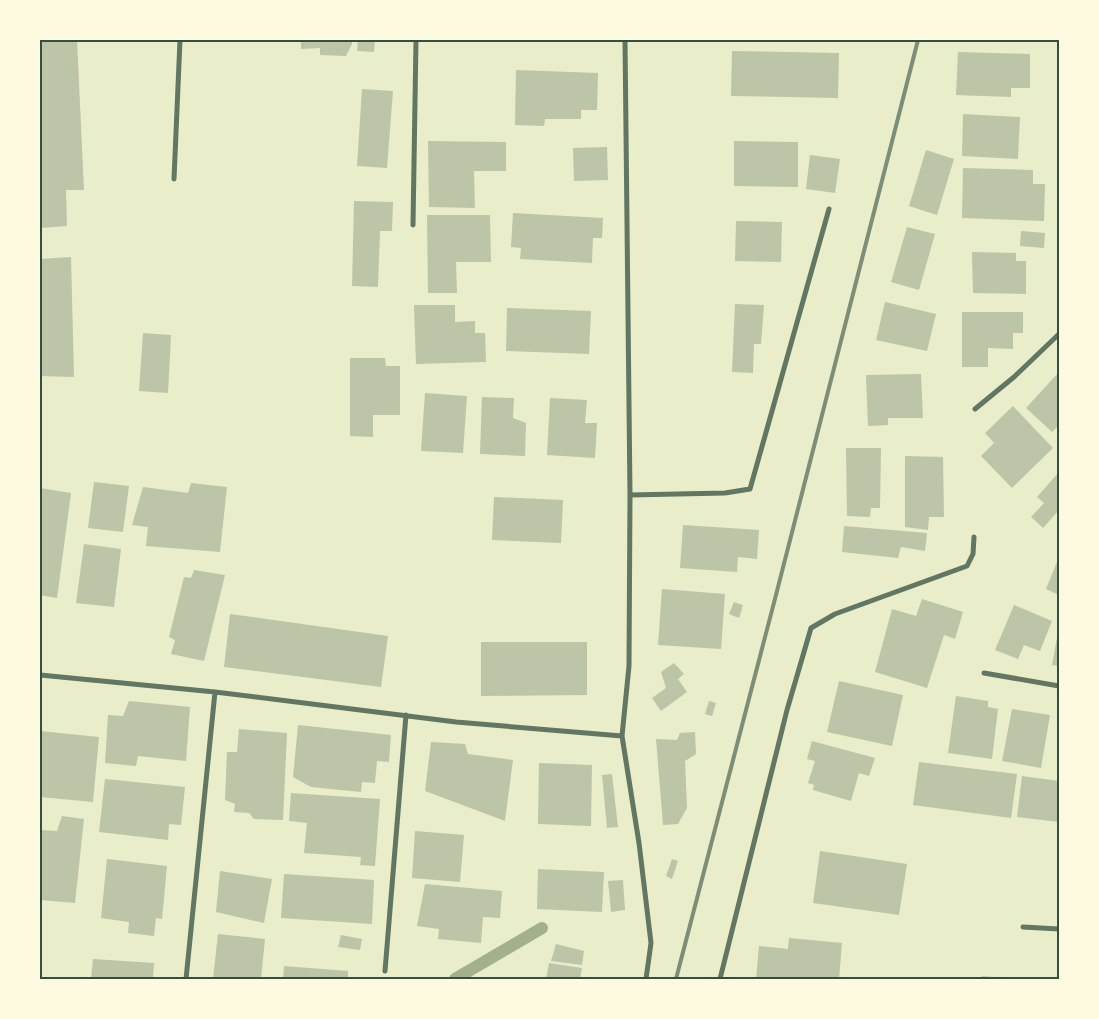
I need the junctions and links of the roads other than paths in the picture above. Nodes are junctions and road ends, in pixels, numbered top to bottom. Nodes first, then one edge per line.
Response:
1 (180, 40) edge
2 (416, 40) edge
3 (624, 40) edge
4 (174, 179) dead end
5 (828, 209) dead end
6 (412, 225) dead end
7 (1059, 334) edge
8 (975, 409) dead end
9 (630, 494) junction
10 (974, 537) dead end
11 (984, 674) dead end
12 (40, 675) edge
13 (1059, 686) edge
14 (215, 692) junction
15 (406, 715) junction
16 (622, 736) junction
17 (1023, 926) dead end
18 (1059, 929) edge
19 (385, 972) dead end
20 (186, 979) edge
21 (646, 979) edge
22 (720, 979) edge

1 - 4 street
2 - 6 street
3 - 9 street
5 - 9 street
7 - 8 street
9 - 16 street
10 - 22 street
11 - 13 street
12 - 14 street
14 - 15 street
14 - 20 street
15 - 16 street
15 - 19 street
16 - 21 street
17 - 18 street

